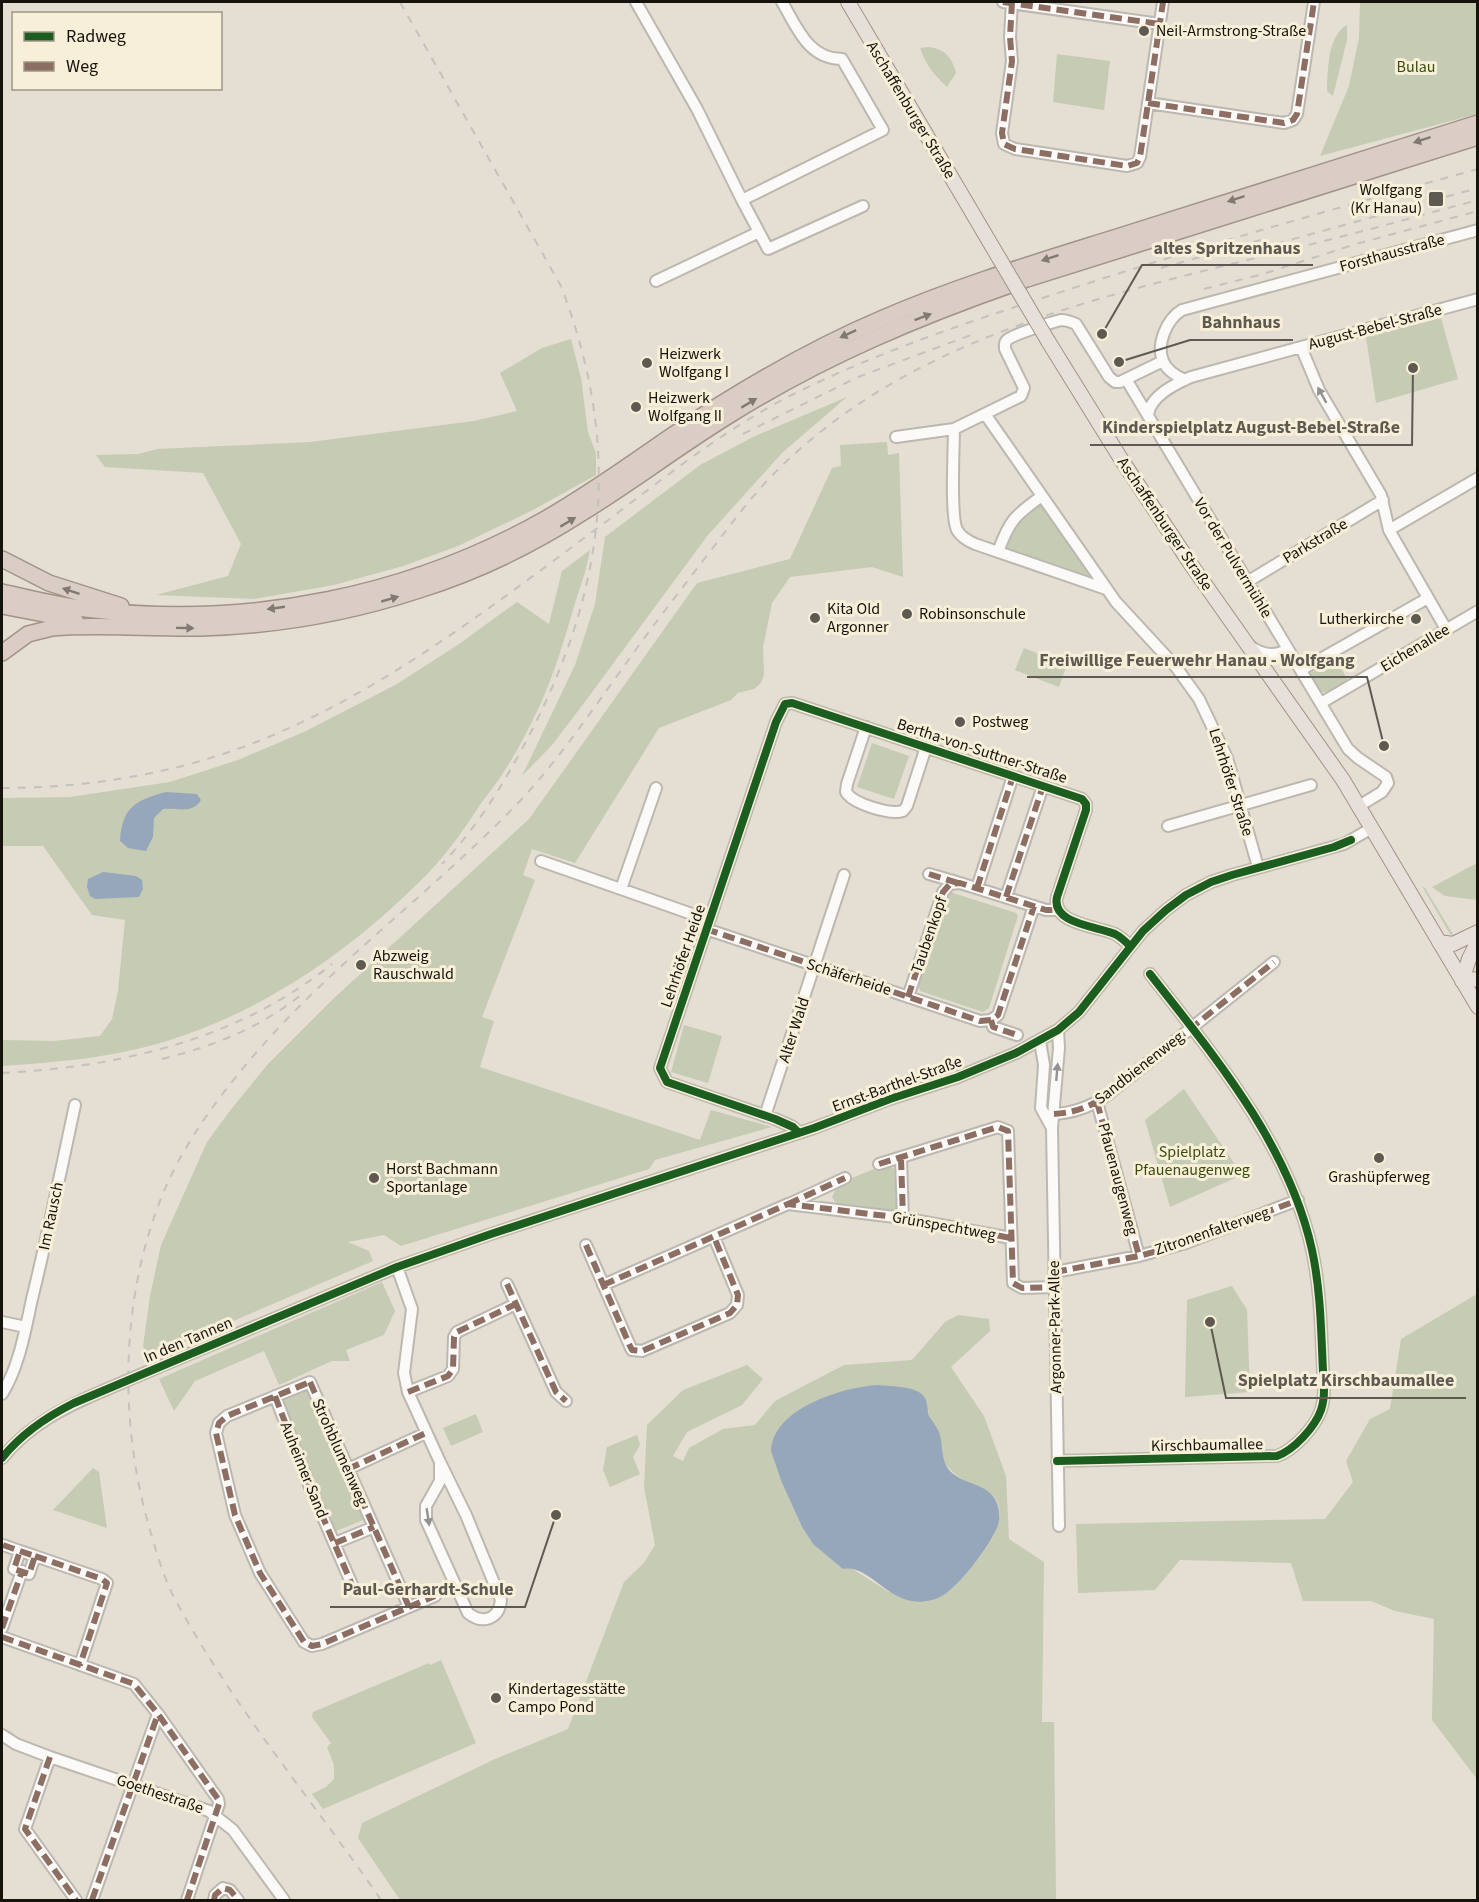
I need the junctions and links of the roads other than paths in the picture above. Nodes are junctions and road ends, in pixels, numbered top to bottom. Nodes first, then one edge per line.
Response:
1 (636, 2) edge
2 (782, 2) edge
3 (848, 2) edge
4 (1009, 2) edge
5 (1163, 2) edge
6 (1314, 2) edge
7 (1160, 24) junction
8 (1148, 103) junction
9 (1478, 123) edge
10 (1478, 137) edge
11 (742, 200) junction
12 (863, 206) dead end
13 (1478, 230) edge
14 (759, 232) junction
15 (656, 281) dead end
16 (1478, 299) edge
17 (1300, 347) junction
18 (1163, 361) junction
19 (1126, 379) junction
20 (1185, 380) junction
21 (985, 414) junction
22 (1148, 415) junction
23 (954, 429) junction
24 (896, 437) dead end
25 (1478, 478) edge
26 (1042, 496) junction
27 (1383, 500) junction
28 (1389, 530) junction
29 (998, 552) junction
30 (2, 559) edge
31 (1248, 582) junction
32 (1107, 589) junction
33 (2, 592) edge
34 (1428, 598) junction
35 (2, 606) edge
36 (1478, 611) edge
37 (147, 614) junction
38 (126, 627) junction
39 (1446, 629) junction
40 (1250, 646) junction
41 (1288, 650) junction
42 (2, 653) edge
43 (1301, 670) junction
44 (1321, 703) junction
45 (785, 704) joint
46 (866, 727) junction
47 (926, 747) junction
48 (1013, 776) junction
49 (1311, 785) dead end
50 (1043, 786) junction
51 (656, 788) dead end
52 (1241, 806) junction
53 (1359, 806) junction
54 (1168, 826) dead end
55 (1372, 828) junction
56 (541, 861) dead end
57 (1258, 867) junction
58 (929, 874) dead end
59 (844, 875) dead end
60 (960, 883) junction
61 (977, 888) junction
62 (621, 889) junction
63 (1006, 897) junction
64 (1034, 906) junction
65 (1057, 910) junction
66 (708, 924) junction
67 (1478, 932) edge
68 (1478, 941) edge
69 (1439, 942) junction
70 (1130, 946) junction
71 (1274, 962) dead end
72 (815, 966) junction
73 (1150, 974) dead end
74 (1478, 979) edge
75 (1462, 981) junction
76 (908, 997) junction
77 (1478, 1007) edge
78 (991, 1020) junction
79 (1192, 1027) junction
80 (1058, 1030) junction
81 (1017, 1035) dead end
82 (1040, 1041) junction
83 (1097, 1102) junction
84 (75, 1105) dead end
85 (1054, 1114) junction
86 (765, 1116) junction
87 (1052, 1128) junction
88 (799, 1133) junction
89 (901, 1158) junction
90 (879, 1164) dead end
91 (845, 1178) dead end
92 (1298, 1200) junction
93 (788, 1204) junction
94 (903, 1218) junction
95 (714, 1237) junction
96 (1011, 1238) junction
97 (586, 1245) dead end
98 (1139, 1256) junction
99 (397, 1267) junction
100 (1055, 1272) junction
101 (507, 1284) dead end
102 (603, 1285) junction
103 (1055, 1287) junction
104 (516, 1304) junction
105 (2, 1322) edge
106 (26, 1327) junction
107 (6, 1378) edge
108 (408, 1392) junction
109 (2, 1394) edge
110 (275, 1396) junction
111 (566, 1401) dead end
112 (426, 1433) junction
113 (2, 1458) edge
114 (1057, 1461) junction
115 (440, 1462) junction
116 (348, 1469) junction
117 (434, 1494) junction
118 (459, 1498) junction
119 (1059, 1526) dead end
120 (374, 1527) junction
121 (335, 1543) junction
122 (3, 1545) dead end
123 (20, 1551) junction
124 (35, 1556) junction
125 (22, 1571) junction
126 (353, 1587) dead end
127 (435, 1596) dead end
128 (409, 1607) junction
129 (2, 1628) edge
130 (2, 1637) edge
131 (80, 1665) junction
132 (158, 1714) junction
133 (2, 1735) edge
134 (50, 1757) junction
135 (132, 1784) junction
136 (216, 1815) junction
137 (76, 1900) edge
138 (92, 1900) edge
139 (187, 1900) edge
140 (213, 1900) edge
141 (238, 1900) edge
142 (284, 1900) edge

1 - 11 street
2 - 11 street
3 - 40 main road, Aschaffenburger Straße, bridge
4 - 7 street
4 - 8 street
5 - 7 street
6 - 8 street
7 - 8 street
9 -> 37 highway
38 -> 10 highway
11 - 14 street
12 - 14 street
13 - 18 street, Forsthausstraße
14 - 15 street
16 - 17 street, August-Bebel-Straße
17 - 20 street, August-Bebel-Straße
27 -> 17 street
18 - 19 street
18 - 20 street
19 - 21 street
19 - 22 street, Vor der Pulvermühle
20 - 22 street, August-Bebel-Straße
21 - 23 street
21 - 26 street, Lehrhöfer Straße
22 - 31 street, Vor der Pulvermühle
23 - 24 street
23 - 29 street
25 - 28 street
26 - 29 street
26 - 32 street, Lehrhöfer Straße
27 - 28 street
27 - 31 street, Parkstraße
28 - 34 street
29 - 32 street
37 -> 30 highway
31 - 41 street, Vor der Pulvermühle
32 - 52 street, Lehrhöfer Straße
33 - 37 highway
34 - 39 street
34 - 43 street
35 - 38 highway
36 - 39 street, Eichenallee
38 - 42 highway
39 - 44 street, Eichenallee
40 - 41 street
40 - 53 main road, Aschaffenburger Straße
41 - 43 street, Vor der Pulvermühle
43 - 44 street, Vor der Pulvermühle
44 - 53 street, Vor der Pulvermühle
45 - 46 street, Bertha-von-Suttner-Straße
45 - 66 street, Lehrhöfer Heide
46 - 47 street, Bertha-von-Suttner-Straße
46 - 47 street
47 - 48 street, Bertha-von-Suttner-Straße
48 - 50 street, Bertha-von-Suttner-Straße
48 - 61 street
49 - 52 street
50 - 63 street
50 - 65 street, Bertha-von-Suttner-Straße
51 - 62 street
52 - 54 street
52 - 57 street, Lehrhöfer Straße
53 - 55 main road, Aschaffenburger Straße
55 - 57 street, Ernst-Barthel-Straße
55 - 69 main road, Aschaffenburger Straße
56 - 62 street, Schäferheide
57 - 70 street, Ernst-Barthel-Straße
58 - 60 street, Taubenkopf
59 - 72 street, Alter Wald
60 - 61 street, Taubenkopf
60 - 76 street, Taubenkopf
61 - 63 street, Taubenkopf
62 - 66 street, Schäferheide
63 - 64 street, Taubenkopf
64 - 65 street, Taubenkopf
64 - 78 street
65 - 70 street
66 - 72 street, Schäferheide
66 - 86 street, Lehrhöfer Heide
67 - 69 main road
68 - 75 main road
69 - 75 main road, Aschaffenburger Straße
70 - 80 street, Ernst-Barthel-Straße
71 - 79 street, Sandbienenweg
72 - 76 street, Schäferheide
72 - 86 street, Alter Wald
73 - 79 street, Kirschbaumallee
74 - 75 main road
75 - 77 main road, Aschaffenburger Straße
76 - 78 street, Schäferheide
78 - 81 street, Schäferheide
79 - 83 street, Sandbienenweg
79 - 92 street, Kirschbaumallee
80 - 82 street, Ernst-Barthel-Straße
85 -> 80 street, Argonner-Park-Allee
82 - 87 street, Argonner-Park-Allee
82 - 88 street, Ernst-Barthel-Straße
83 - 85 street, Sandbienenweg
83 - 98 street, Pfauenaugenweg
84 - 106 street, Im Rausch
85 - 87 street, Argonner-Park-Allee
86 - 88 street, Lehrhöfer Heide
87 - 100 street, Argonner-Park-Allee
88 - 99 street, Ernst-Barthel-Straße
89 - 90 street
89 - 94 street
89 - 96 street
91 - 93 street
92 - 98 street, Zitronenfalterweg
92 - 114 street, Kirschbaumallee
93 - 94 street, Grünspechtweg
93 - 95 street
94 - 96 street, Grünspechtweg
95 - 102 street
95 - 102 street
96 - 103 street, Grünspechtweg
97 - 102 street
98 - 100 street, Zitronenfalterweg
99 - 108 street
99 - 113 street, In den Tannen, bridge
100 - 103 street, Argonner-Park-Allee
101 - 104 street
103 - 114 street, Argonner-Park-Allee
104 - 108 street
104 - 111 street
105 - 106 street
106 - 107 street, Im Rausch
107 - 109 street, Im Rausch
108 - 112 street
110 - 116 street, Strohblumenweg
110 - 121 street, Auheimer Sand
110 - 128 street, Strohblumenweg
112 - 115 street
112 - 116 street
114 - 119 street, Argonner-Park-Allee
115 - 117 street
115 - 118 street
116 - 120 street, Strohblumenweg
117 - 118 street
117 -> 118 street
120 - 121 street
120 - 128 street, Strohblumenweg
121 - 126 street, Auheimer Sand
122 - 123 street
123 - 124 street
123 - 125 street
124 - 125 street
124 - 131 street
125 - 129 street
127 - 128 street, Strohblumenweg
130 - 131 street
131 - 132 street
132 - 135 street
132 - 136 street
133 - 134 street, Goethestraße
134 - 135 street, Goethestraße
134 - 137 street
135 - 136 street, Goethestraße
135 - 138 street
136 - 139 street
136 - 142 street, Goethestraße
140 - 141 street

